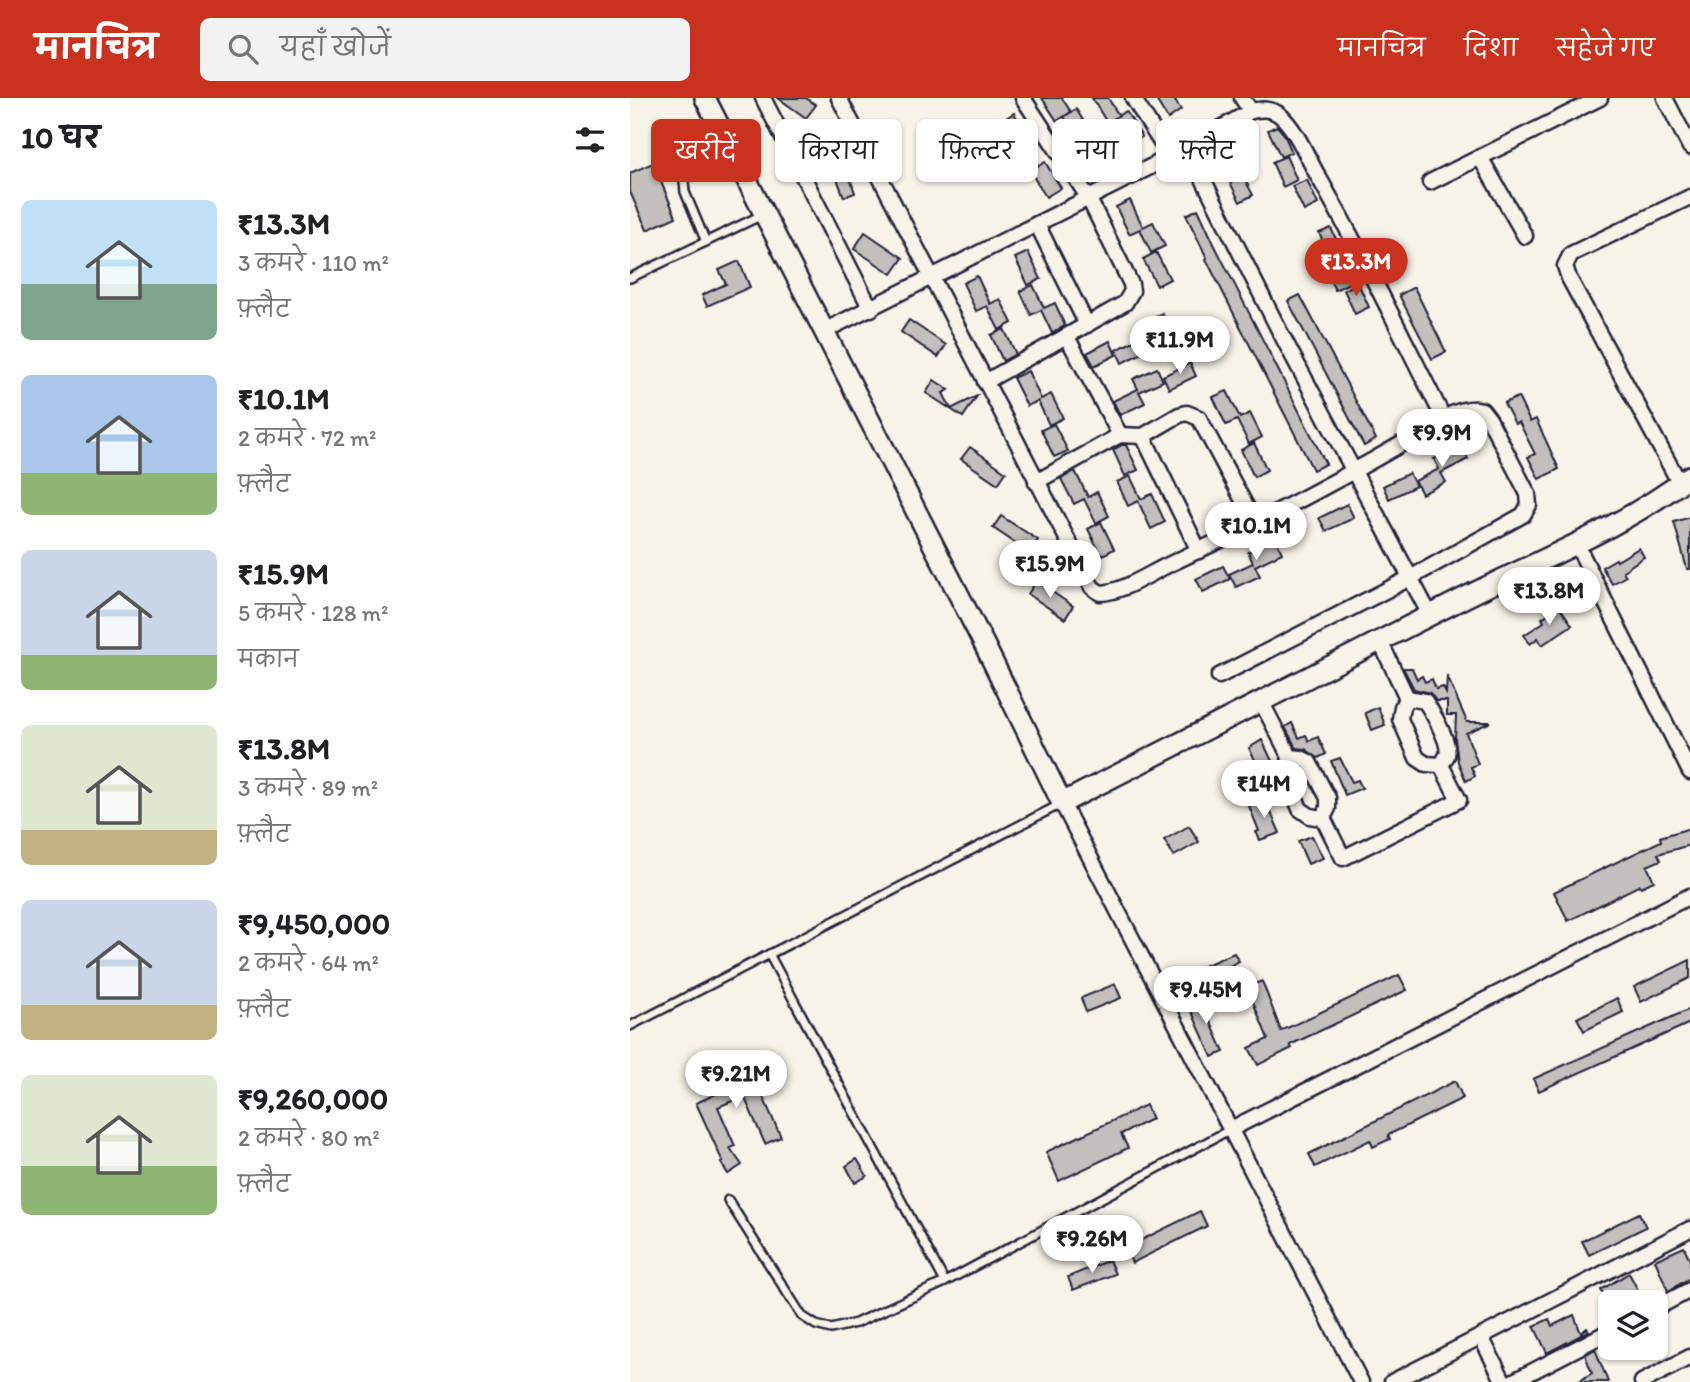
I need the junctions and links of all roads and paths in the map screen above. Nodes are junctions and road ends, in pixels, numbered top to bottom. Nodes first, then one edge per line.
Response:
1 (705, 98) edge
2 (763, 98) edge
3 (839, 98) edge
4 (1023, 98) edge
5 (1133, 98) edge
6 (1242, 98) edge
7 (1600, 98) edge
8 (1665, 98) edge
9 (1251, 111) junction
10 (716, 119) edge
11 (1237, 119) edge
12 (1156, 135) edge
13 (1690, 147) edge
14 (1480, 157) junction
15 (1156, 164) edge
16 (684, 182) edge
17 (747, 182) edge
18 (1205, 182) edge
19 (1430, 182) dead end
20 (1088, 197) junction
21 (1690, 197) edge
22 (763, 214) junction
23 (1037, 224) junction
24 (1525, 236) dead end
25 (706, 242) junction
26 (630, 278) edge
27 (932, 278) junction
28 (871, 309) junction
29 (1087, 325) junction
30 (824, 331) junction
31 (1067, 338) junction
32 (985, 383) junction
33 (1444, 419) junction
34 (1120, 435) junction
35 (1143, 436) junction
36 (1354, 471) junction
37 (1685, 480) edge
38 (1036, 482) junction
39 (1255, 523) junction
40 (1577, 544) junction
41 (1199, 551) junction
42 (1410, 578) junction
43 (1430, 615) junction
44 (1380, 640) junction
45 (1219, 676) dead end
46 (1407, 698) junction
47 (1261, 701) junction
48 (1290, 757) junction
49 (1441, 765) junction
50 (1690, 772) edge
51 (1062, 803) junction
52 (1323, 818) junction
53 (1690, 896) edge
54 (769, 954) junction
55 (630, 1026) edge
56 (1231, 1129) junction
57 (728, 1200) dead end
58 (1690, 1229) edge
59 (945, 1282) junction
60 (1690, 1290) edge
61 (1668, 1302) edge
62 (1481, 1337) junction
63 (1598, 1337) edge
64 (1690, 1357) edge
65 (1419, 1376) edge
66 (1361, 1382) edge
67 (1392, 1382) edge
68 (1504, 1382) edge
69 (1512, 1382) edge
70 (1642, 1382) edge

1 - 10 street
2 - 28 street
3 - 27 street
4 - 20 street
5 - 12 street
6 - 9 street
7 - 14 street
8 - 13 street
9 - 11 street
9 - 33 street
14 - 19 street
14 - 24 street
15 - 20 street
16 - 25 lane
17 - 22 street
18 - 36 street
20 - 23 street
20 - 29 street
21 - 37 street
22 - 25 lane
22 - 30 street
23 - 27 street
23 - 29 street
25 - 26 lane
27 - 28 street
27 - 32 street
28 - 30 street
29 - 31 street
30 - 51 street
31 - 32 street
31 - 34 street
32 - 38 street
33 - 36 street
33 - 42 street
34 - 35 street
34 - 38 street
35 - 39 street
35 - 41 street
36 - 39 street
36 - 42 street
37 - 40 street
38 - 41 street
39 - 41 street
40 - 43 street
40 - 50 street
42 - 43 street
42 - 45 street
43 - 44 street
44 - 46 street
44 - 47 street
46 - 49 street
46 - 49 street
47 - 48 street
47 - 51 street
48 - 52 street
48 - 52 street
49 - 52 street
51 - 54 lane
51 - 56 street
53 - 56 street
54 - 55 lane
54 - 59 lane
56 - 59 lane
56 - 66 street
57 - 59 lane
58 - 62 street
60 - 61 street
62 - 65 street
62 - 68 street
63 - 69 street
64 - 70 street
65 - 67 street

